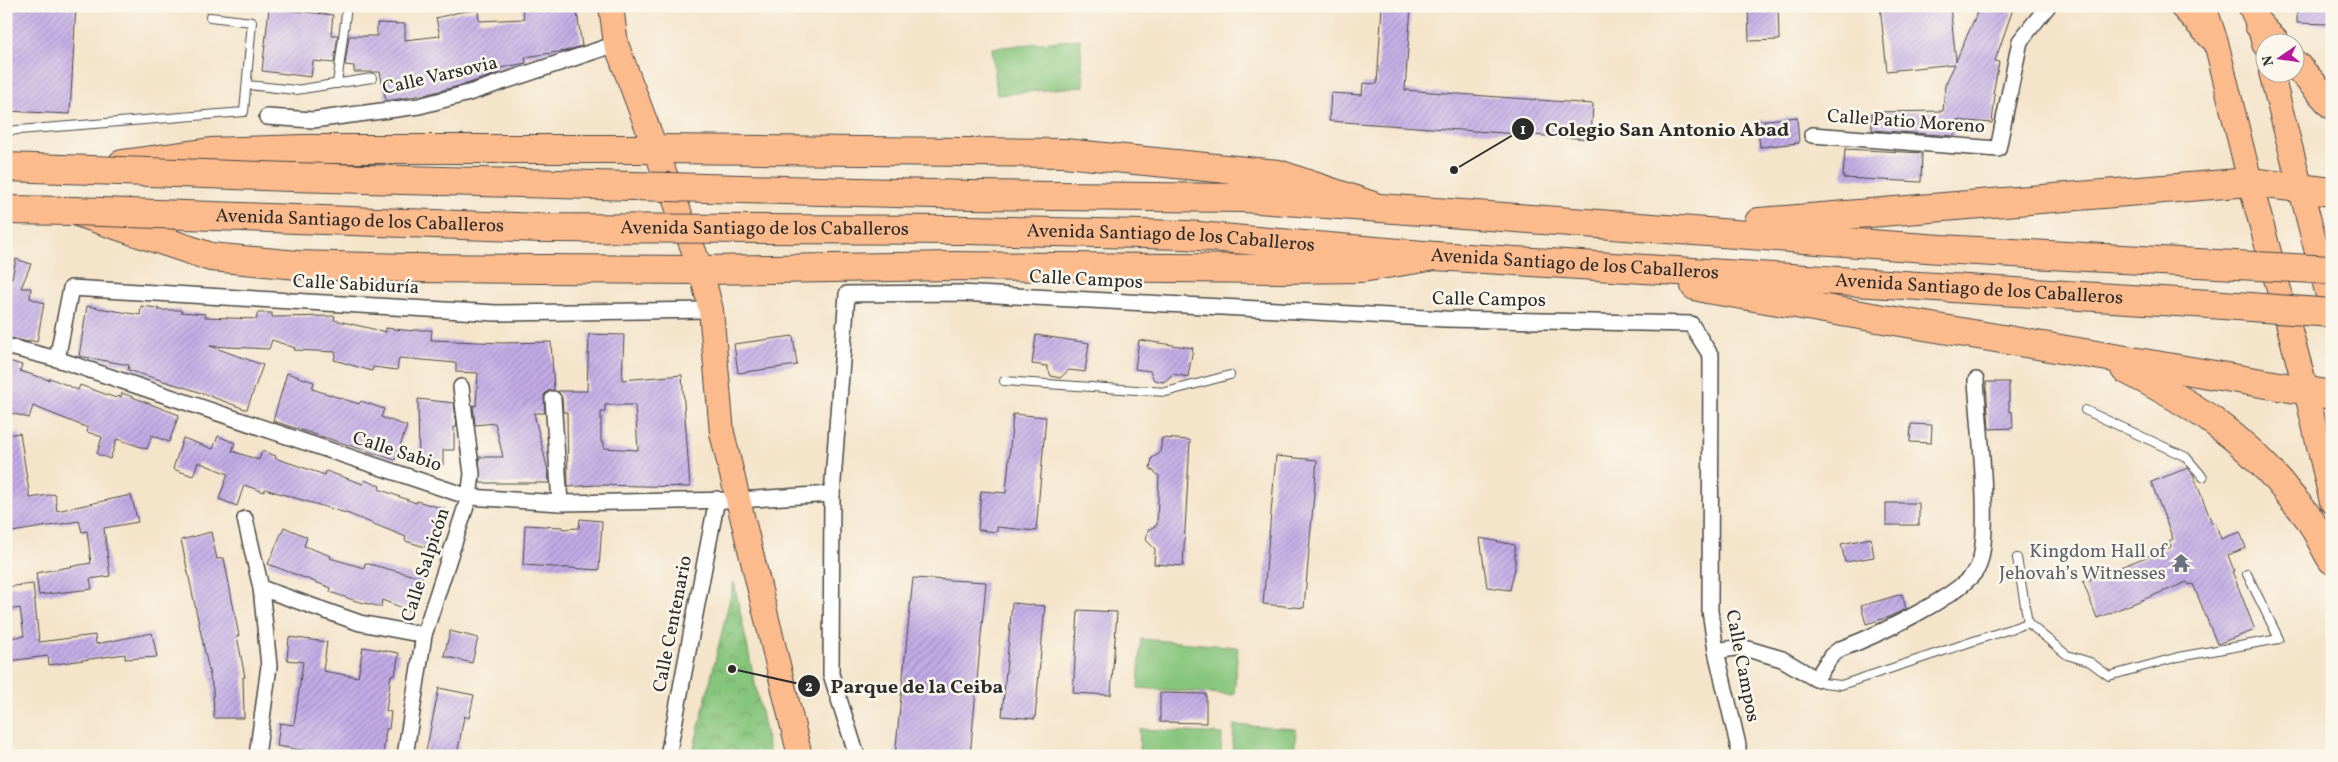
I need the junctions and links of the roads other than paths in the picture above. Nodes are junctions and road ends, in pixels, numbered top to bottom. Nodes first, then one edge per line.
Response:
1 (346, 6) edge
2 (611, 6) edge
3 (2048, 6) edge
4 (2182, 6) edge
5 (2204, 6) edge
6 (210, 17) dead end
7 (2216, 42) junction
8 (616, 44) junction
9 (2306, 76) edge
10 (372, 78) dead end
11 (2274, 82) edge
12 (337, 84) junction
13 (247, 86) junction
14 (2332, 105) edge
15 (267, 118) dead end
16 (6, 131) edge
17 (1812, 135) dead end
18 (655, 149) junction
19 (6, 167) edge
20 (74, 170) junction
21 (2250, 182) junction
22 (2302, 188) junction
23 (2332, 192) edge
24 (1373, 206) junction
25 (6, 210) edge
26 (74, 211) junction
27 (1668, 229) junction
28 (1435, 256) junction
29 (1639, 268) junction
30 (701, 270) junction
31 (2332, 270) edge
32 (711, 310) junction
33 (2332, 312) edge
34 (6, 346) edge
35 (2101, 357) junction
36 (57, 359) junction
37 (1230, 376) dead end
38 (1976, 380) dead end
39 (1004, 382) dead end
40 (461, 387) dead end
41 (2319, 392) edge
42 (553, 399) dead end
43 (2085, 410) dead end
44 (2203, 477) dead end
45 (832, 494) junction
46 (470, 497) junction
47 (727, 500) junction
48 (2332, 502) edge
49 (560, 503) junction
50 (245, 519) dead end
51 (2017, 558) dead end
52 (2332, 560) edge
53 (2247, 574) dead end
54 (261, 588) junction
55 (2028, 623) junction
56 (424, 635) junction
57 (1716, 651) junction
58 (1816, 679) junction
59 (257, 756) edge
60 (405, 756) edge
61 (668, 756) edge
62 (800, 756) edge
63 (857, 756) edge
64 (1738, 756) edge

1 - 12 lane
2 - 8 main road
3 - 17 street, Calle Patio Moreno
4 - 7 main road
5 - 7 main road
6 - 13 lane
7 - 21 main road
8 - 15 street, Calle Varsovia
8 - 18 main road
9 - 14 highway
10 - 12 lane
11 - 22 main road
12 - 13 lane
13 - 16 lane
18 - 20 highway, bridge
18 - 24 highway
18 - 30 main road
19 - 20 highway, Avenida Santiago de los Caballeros, bridge
20 - 24 highway, Avenida Santiago de los Caballeros, bridge
21 - 22 highway
21 - 27 highway
21 - 41 main road
22 - 23 highway
22 - 33 main road
24 - 27 highway, Avenida Santiago de los Caballeros
25 - 26 highway, Avenida Santiago de los Caballeros
26 - 28 highway, Avenida Santiago de los Caballeros, bridge
26 - 30 highway, bridge
27 - 31 highway, Avenida Santiago de los Caballeros, bridge
28 - 29 highway, Avenida Santiago de los Caballeros
28 - 30 highway
29 - 33 highway, Avenida Santiago de los Caballeros, bridge
29 - 35 highway
30 - 32 main road
32 - 36 street, Calle Sabiduría
32 - 47 main road
34 - 36 street, Calle Sabio
35 - 41 highway
35 - 52 highway
36 - 46 street, Calle Sabio
37 - 39 lane
38 - 58 street
40 - 46 street, Calle Salpicón
41 - 48 main road
42 - 49 street
43 - 44 lane
45 - 47 street, Calle Sabio
45 - 57 street, Calle Campos
45 - 63 street
46 - 49 street, Calle Sabio
46 - 56 street, Calle Salpicón
47 - 49 street, Calle Sabio
47 - 61 street, Calle Centenario
47 - 62 main road
50 - 54 street
51 - 55 lane
53 - 55 lane
54 - 56 street
54 - 59 street
55 - 58 lane
56 - 60 street, Calle Salpicón
57 - 58 street
57 - 64 street, Calle Campos

